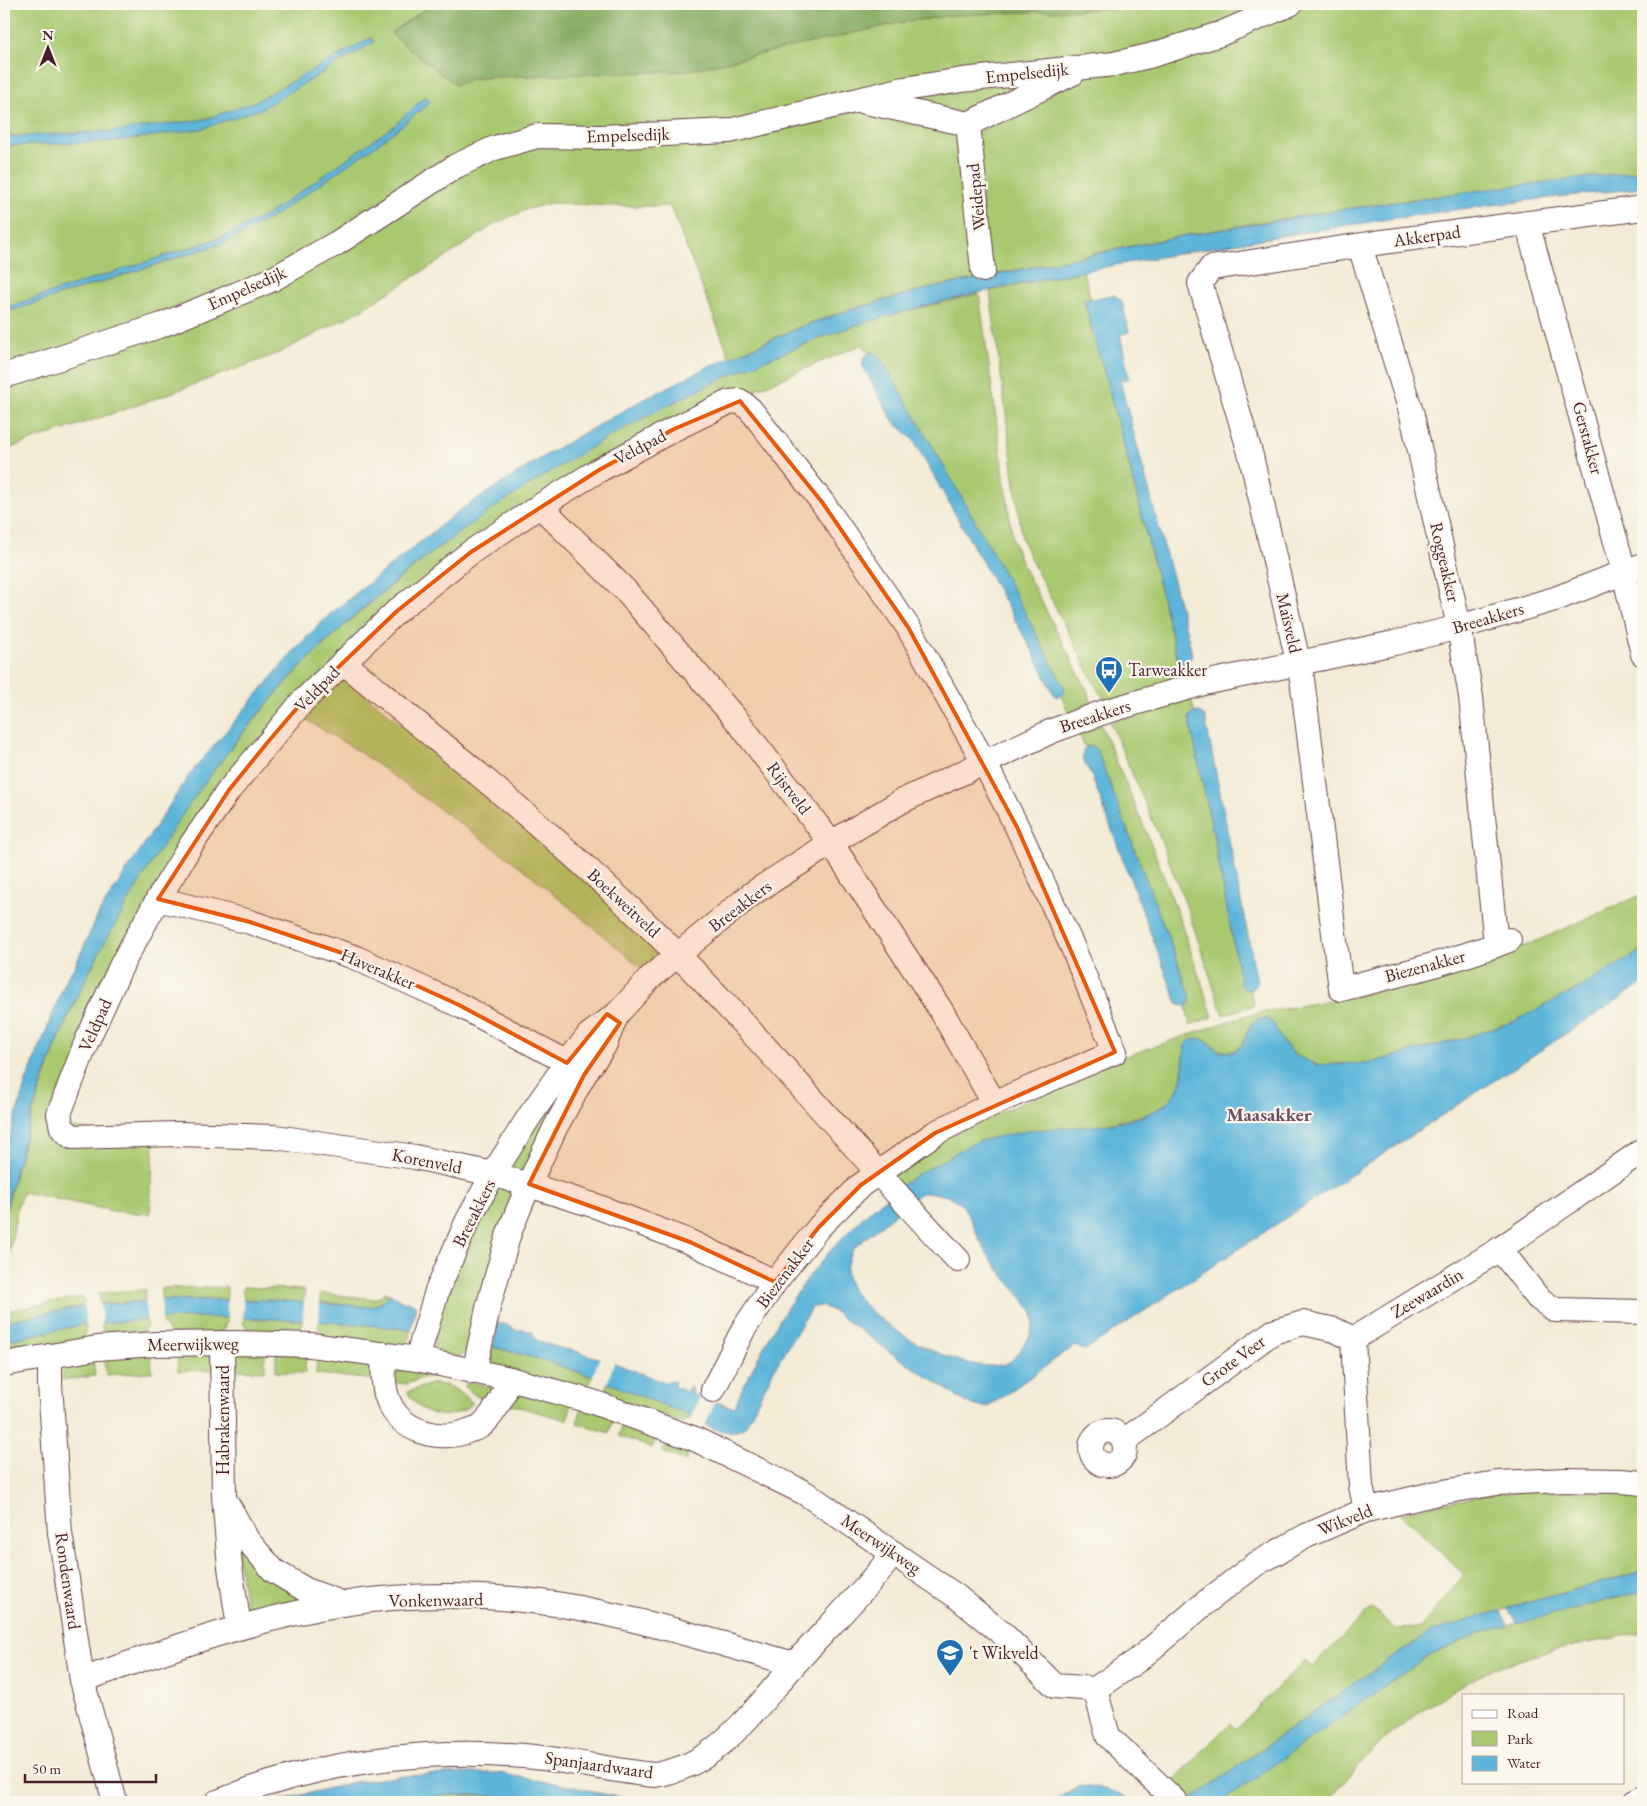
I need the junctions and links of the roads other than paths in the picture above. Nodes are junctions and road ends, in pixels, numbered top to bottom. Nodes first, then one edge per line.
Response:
1 (1290, 4) edge
2 (1078, 68) junction
3 (857, 99) junction
4 (968, 124) junction
5 (1643, 208) edge
6 (1527, 223) junction
7 (1360, 246) junction
8 (1211, 268) joint
9 (983, 270) dead end
10 (4, 376) edge
11 (540, 506) junction
12 (1634, 569) edge
13 (1459, 627) junction
14 (1643, 654) edge
15 (343, 662) junction
16 (1298, 663) junction
17 (984, 762) junction
18 (831, 843) junction
19 (158, 899) junction
20 (1502, 942) joint
21 (677, 954) junction
22 (1341, 988) joint
23 (576, 1069) junction
24 (994, 1103) junction
25 (62, 1128) joint
26 (1643, 1150) edge
27 (878, 1172) junction
28 (493, 1174) junction
29 (529, 1184) junction
30 (1500, 1249) junction
31 (958, 1260) dead end
32 (775, 1282) junction
33 (1643, 1312) edge
34 (1353, 1339) junction
35 (222, 1343) junction
36 (383, 1354) junction
37 (50, 1356) junction
38 (417, 1359) junction
39 (4, 1364) edge
40 (474, 1372) junction
41 (510, 1379) junction
42 (713, 1390) dead end
43 (1124, 1441) dead end
44 (1643, 1483) edge
45 (224, 1497) junction
46 (1366, 1510) junction
47 (894, 1553) junction
48 (344, 1604) junction
49 (239, 1627) junction
50 (794, 1664) junction
51 (82, 1680) junction
52 (1095, 1689) junction
53 (1643, 1798) edge
54 (115, 1802) edge
55 (217, 1802) edge
56 (1176, 1802) edge
57 (1635, 1802) edge

1 - 2 street, Empelsedijk
2 - 3 street, Empelsedijk
2 - 4 street
3 - 4 street
3 - 10 street, Empelsedijk
4 - 9 street, Weidepad
5 - 6 street, Akkerpad
6 - 7 street, Akkerpad
6 - 12 street, Gerstakker
7 - 8 street, Akkerpad
7 - 13 street, Roggeakker
8 - 16 street, Maïsveld
11 - 15 street, Veldpad
11 - 17 street, Veldpad
11 - 18 street, Rijstveld
12 - 13 street, Breeakkers
12 - 14 street, Gerstakker
13 - 16 street, Breeakkers
13 - 20 street, Roggeakker
15 - 19 street, Veldpad
15 - 21 street, Boekweitveld
16 - 17 street, Breeakkers
16 - 22 street, Maïsveld
17 - 18 street, Breeakkers
17 - 24 street, Biezenakker
18 - 21 street, Breeakkers
18 - 24 street, Rijstveld
19 - 23 street, Haverakker
19 - 25 street, Veldpad
20 - 22 street, Biezenakker
21 - 23 street, Breeakkers
21 - 27 street, Boekweitveld
23 - 28 street, Breeakkers
23 - 29 street, Breeakkers
24 - 27 street, Biezenakker
25 - 28 street, Korenveld
26 - 30 street, Zeewaardin
27 - 31 street
27 - 32 street, Biezenakker
28 - 29 street, Korenveld
28 - 38 street, Breeakkers
29 - 32 street, Korenveld
29 - 40 street, Breeakkers
30 - 33 street
30 - 34 street, Zeewaardin
32 - 42 street, Biezenakker
34 - 43 street, Grote Veer
34 - 46 street
35 - 36 street, Meerwijkweg
35 - 37 street, Meerwijkweg
35 - 45 street, Habrakenwaard
36 - 38 street, Meerwijkweg
36 - 41 street
37 - 39 street, Meerwijkweg
37 - 51 street, Rondenwaard
38 - 40 street, Meerwijkweg
40 - 41 street, Meerwijkweg
41 - 47 street, Meerwijkweg
44 - 46 street, Wikveld
45 - 48 street, Habrakenwaard
45 - 49 street, Habrakenwaard
46 - 52 street, Wikveld
47 - 50 street, Spanjaardwaard
47 - 52 street, Meerwijkweg
48 - 49 street, Vonkenwaard
48 - 50 street, Vonkenwaard
49 - 51 street, Vonkenwaard
50 - 55 street, Spanjaardwaard
51 - 54 street, Rondenwaard
52 - 56 street
53 - 57 street

